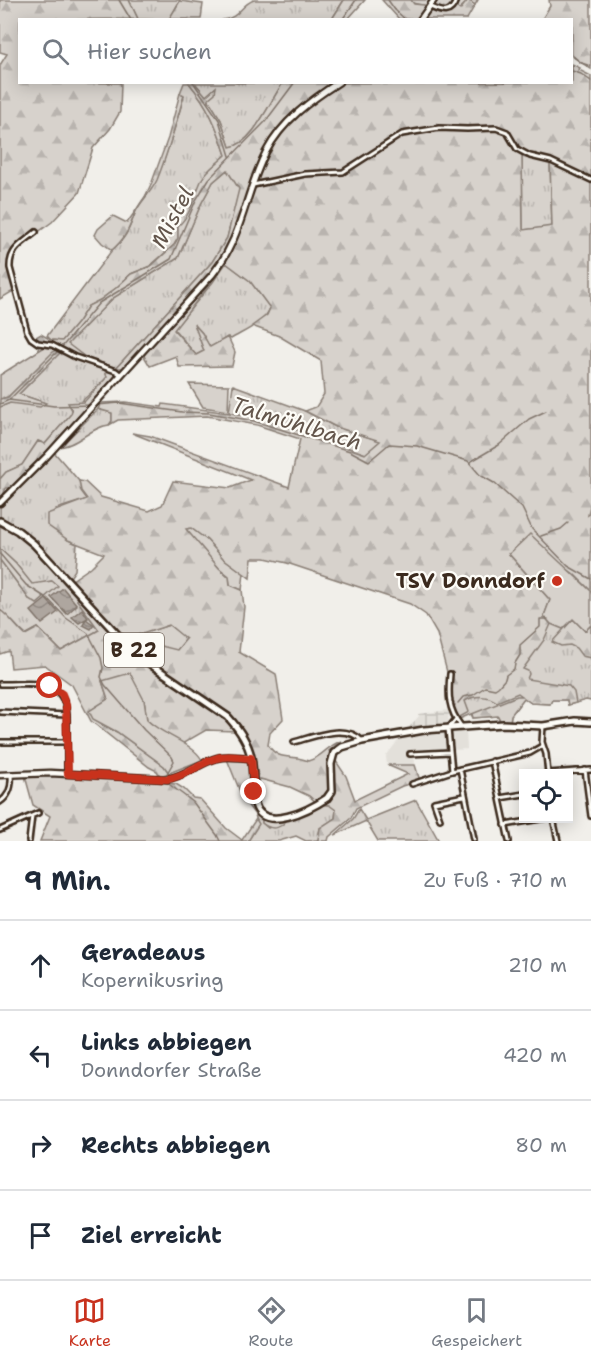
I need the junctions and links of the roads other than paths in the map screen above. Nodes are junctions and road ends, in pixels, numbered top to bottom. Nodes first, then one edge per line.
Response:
1 (434, 0) edge
2 (456, 0) edge
3 (430, 7) junction
4 (422, 18) edge
5 (336, 84) edge
6 (591, 180) edge
7 (253, 185) junction
8 (36, 232) dead end
9 (121, 375) junction
10 (2, 500) edge
11 (1, 521) edge
12 (450, 674) dead end
13 (0, 684) edge
14 (0, 712) edge
15 (67, 715) junction
16 (456, 719) junction
17 (591, 722) edge
18 (543, 726) junction
19 (462, 727) junction
20 (448, 729) junction
21 (362, 741) junction
22 (0, 742) edge
23 (67, 742) junction
24 (294, 742) dead end
25 (542, 746) junction
26 (450, 752) junction
27 (410, 754) dead end
28 (251, 758) junction
29 (492, 761) junction
30 (460, 769) junction
31 (548, 769) edge
32 (585, 770) junction
33 (591, 770) edge
34 (452, 771) junction
35 (573, 771) edge
36 (68, 774) junction
37 (0, 775) edge
38 (11, 775) junction
39 (412, 784) dead end
40 (519, 795) edge
41 (464, 796) junction
42 (500, 798) junction
43 (0, 802) edge
44 (39, 813) dead end
45 (32, 816) junction
46 (591, 816) edge
47 (440, 819) dead end
48 (519, 823) edge
49 (554, 823) edge
50 (505, 825) junction
51 (0, 830) edge
52 (474, 838) dead end
53 (29, 841) edge
54 (509, 841) edge
55 (558, 841) edge

1 - 3 main road
2 - 3 street
3 - 4 main road
5 - 7 main road
6 - 7 street
7 - 9 main road
8 - 9 street
9 - 10 main road
11 - 28 main road, B 22
12 - 16 street
13 - 15 street
14 - 15 street
15 - 23 street
16 - 19 street
16 - 20 street
17 - 18 main road, B 22
18 - 19 main road, B 22
18 - 25 street
19 - 20 main road, B 22
20 - 21 main road, B 22
20 - 26 street
21 - 24 street
21 - 28 main road, B 22
22 - 23 street
23 - 36 street
25 - 29 street
25 - 31 street
26 - 27 street
26 - 34 street
28 - 36 main road
29 - 30 street
29 - 42 street
30 - 34 street
30 - 41 street
32 - 33 street
32 - 35 street
32 - 46 street
34 - 39 street
36 - 38 main road
37 - 38 main road
38 - 43 street
40 - 42 street
41 - 47 street
41 - 52 street
42 - 50 street
44 - 45 street
45 - 51 street
45 - 53 street
48 - 50 street
49 - 55 street
50 - 54 street

